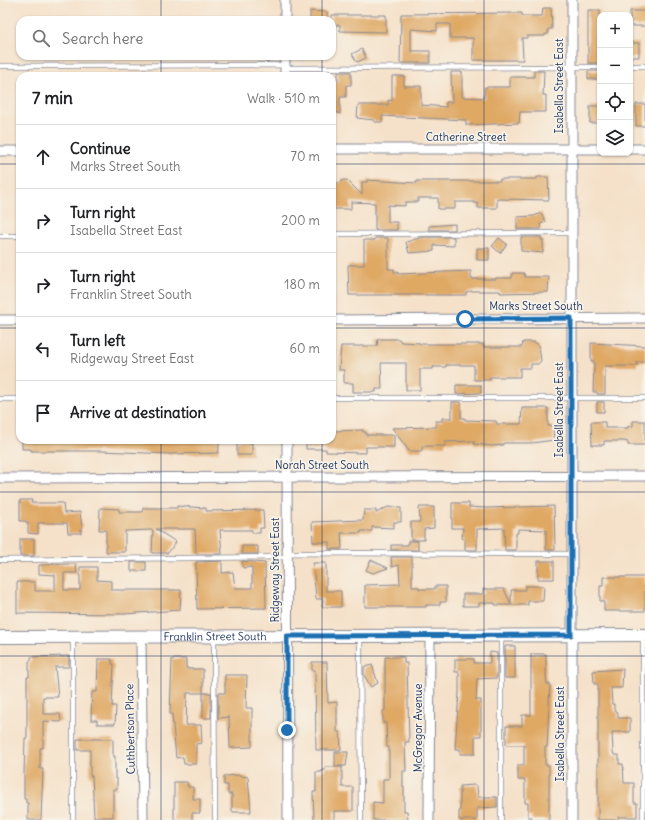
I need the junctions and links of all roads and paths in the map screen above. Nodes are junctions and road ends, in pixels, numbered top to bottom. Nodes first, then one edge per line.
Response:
1 (285, 0) edge
2 (572, 0) edge
3 (285, 16) edge
4 (0, 66) edge
5 (285, 66) edge
6 (633, 66) edge
7 (645, 66) edge
8 (571, 67) junction
9 (597, 67) edge
10 (336, 149) edge
11 (571, 149) junction
12 (597, 149) edge
13 (633, 149) edge
14 (645, 149) edge
15 (0, 151) edge
16 (16, 151) edge
17 (571, 233) junction
18 (336, 234) edge
19 (0, 236) edge
20 (16, 236) edge
21 (571, 318) junction
22 (645, 318) edge
23 (0, 320) edge
24 (16, 320) edge
25 (336, 320) edge
26 (571, 397) junction
27 (336, 398) edge
28 (645, 398) edge
29 (0, 399) edge
30 (16, 399) edge
31 (287, 444) edge
32 (572, 476) junction
33 (645, 476) edge
34 (287, 477) junction
35 (0, 478) edge
36 (571, 554) junction
37 (287, 555) junction
38 (0, 560) edge
39 (430, 635) junction
40 (501, 635) junction
41 (571, 635) junction
42 (644, 635) edge
43 (214, 636) junction
44 (287, 636) junction
45 (360, 636) junction
46 (0, 637) edge
47 (141, 637) junction
48 (73, 638) junction
49 (73, 820) edge
50 (143, 820) edge
51 (214, 820) edge
52 (288, 820) edge
53 (361, 820) edge
54 (429, 820) edge
55 (501, 820) edge
56 (572, 820) edge
57 (643, 820) edge

1 - 3 street
2 - 8 street, Isabella Street East
4 - 5 lane
5 - 8 lane
6 - 7 lane
8 - 9 lane
8 - 11 street, Isabella Street East
10 - 11 street, Catherine Street
11 - 12 street, Catherine Street
11 - 17 street, Isabella Street East
13 - 14 street
15 - 16 street
17 - 18 lane
17 - 21 street, Isabella Street East
19 - 20 lane
21 - 22 street, Marks Street South
21 - 25 street, Marks Street South
21 - 26 street, Isabella Street East
23 - 24 street
26 - 27 lane
26 - 28 lane
26 - 32 street, Isabella Street East
29 - 30 lane
31 - 34 street, Ridgeway Street East
32 - 33 street, Norah Street South
32 - 34 street, Norah Street South
32 - 36 street, Isabella Street East
34 - 35 street, Norah Street South
34 - 37 street, Ridgeway Street East
36 - 37 lane
36 - 41 street, Isabella Street East
37 - 38 lane
37 - 44 street, Ridgeway Street East
39 - 40 street, Franklin Street South
39 - 45 street, Franklin Street South
39 - 54 street, McGregor Avenue
40 - 41 street, Franklin Street South
40 - 55 lane
41 - 42 street, Franklin Street South
41 - 56 street, Isabella Street East
42 - 57 lane
43 - 44 street, Franklin Street South
43 - 47 street, Franklin Street South
43 - 51 lane
44 - 45 street, Franklin Street South
44 - 52 street, Ridgeway Street East
45 - 53 lane
46 - 48 street, Franklin Street South
47 - 48 street, Franklin Street South
47 - 50 street, Cuthbertson Place
48 - 49 lane

